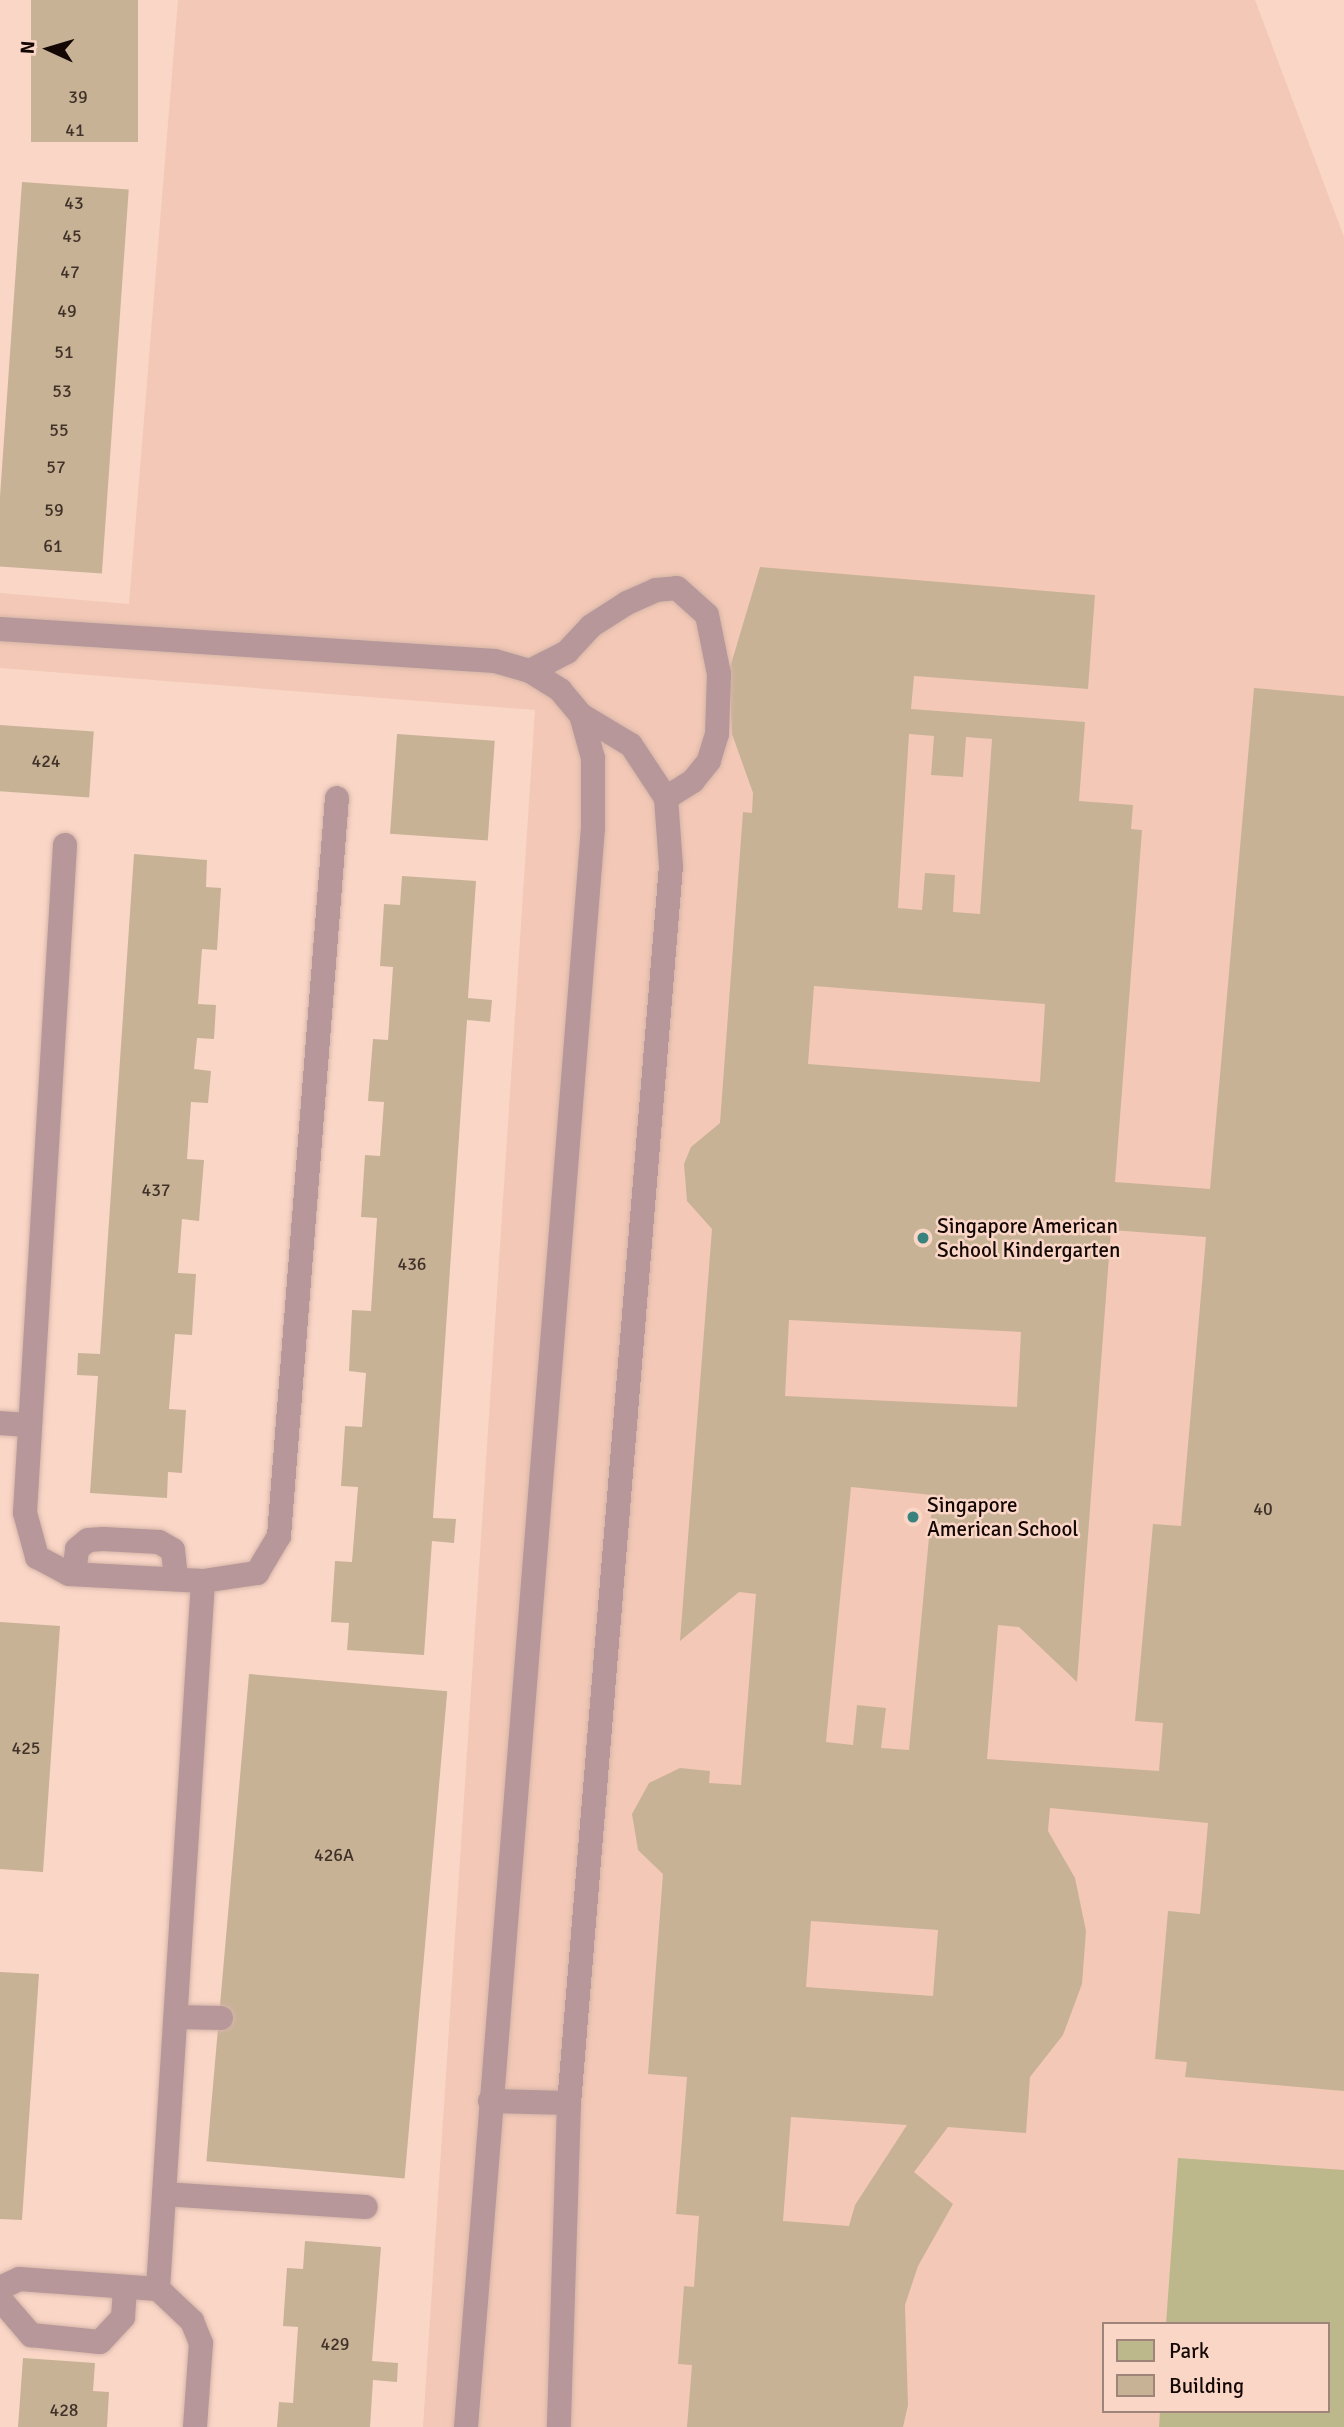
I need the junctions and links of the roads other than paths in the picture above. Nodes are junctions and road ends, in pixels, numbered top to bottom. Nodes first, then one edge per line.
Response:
1 (0, 629) edge
2 (530, 671) junction
3 (581, 715) junction
4 (337, 798) dead end
5 (666, 798) junction
6 (65, 845) dead end
7 (0, 1423) edge
8 (30, 1425) junction
9 (74, 1574) junction
10 (176, 1579) junction
11 (203, 1581) junction
12 (176, 2017) junction
13 (221, 2018) dead end
14 (490, 2101) junction
15 (569, 2103) junction
16 (164, 2194) junction
17 (366, 2207) dead end
18 (125, 2287) junction
19 (0, 2288) edge
20 (158, 2289) junction
21 (0, 2299) edge
22 (195, 2427) edge
23 (466, 2427) edge
24 (559, 2427) edge

1 - 2 lane
2 - 3 lane
2 - 5 lane
3 - 5 lane
3 - 14 lane
4 - 11 lane
5 - 15 lane
6 - 8 lane
7 - 8 lane
8 - 9 lane
9 - 10 lane
9 - 10 lane
10 - 11 lane
11 - 12 lane
12 - 13 lane
12 - 16 lane
14 - 15 lane
14 - 23 lane
15 - 24 lane
16 - 17 lane
16 - 20 lane
18 - 19 lane
18 - 20 lane
18 - 21 lane
20 - 22 lane

